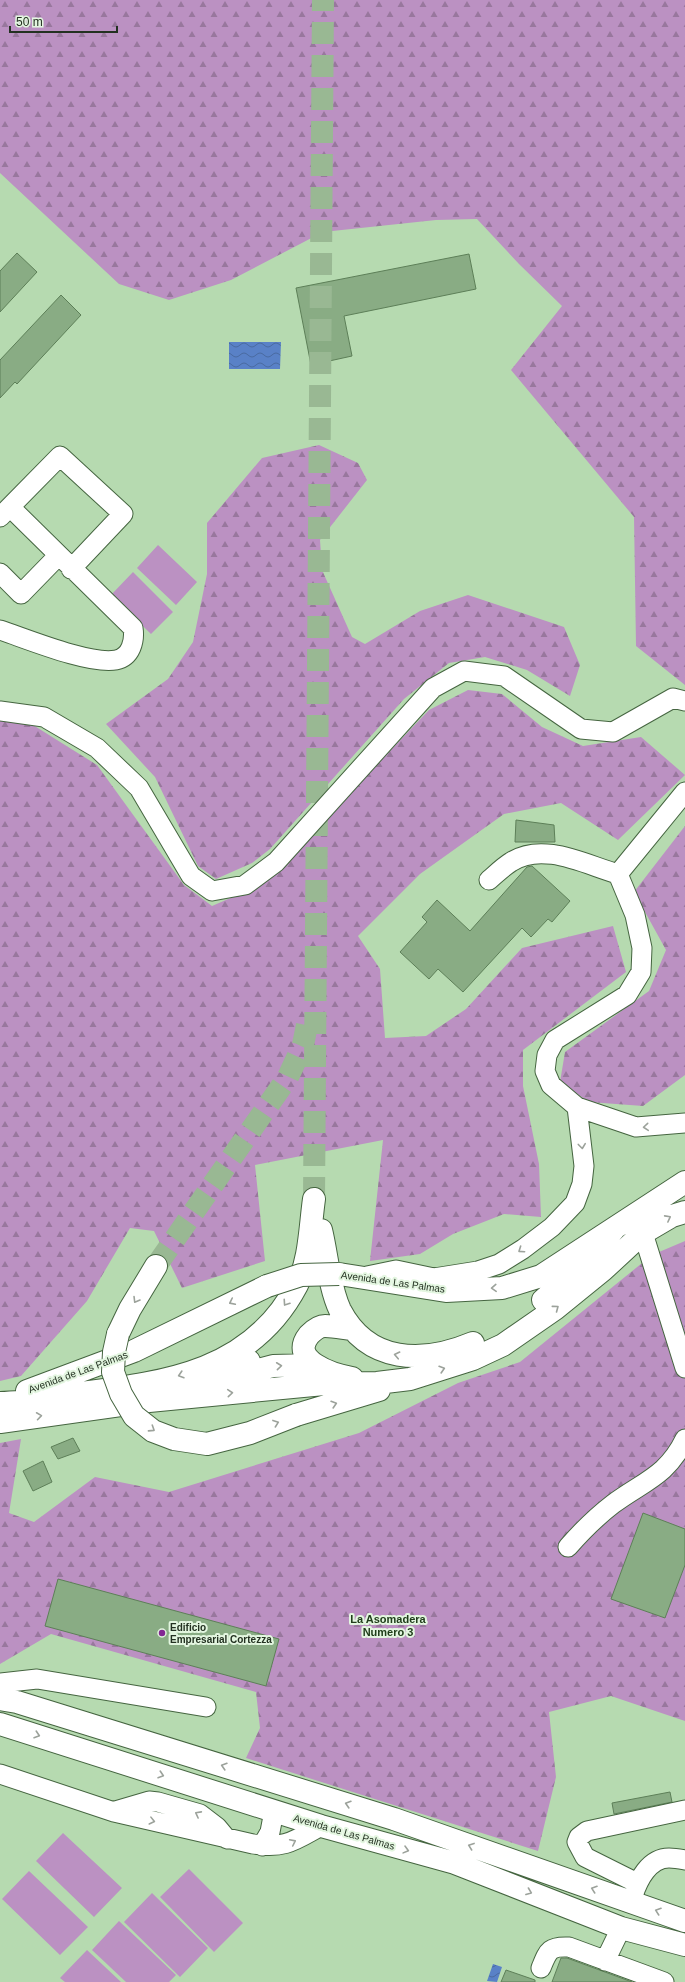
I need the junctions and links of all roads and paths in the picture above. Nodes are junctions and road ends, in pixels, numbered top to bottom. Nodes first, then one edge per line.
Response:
1 (5, 512) edge
2 (65, 562) junction
3 (0, 574) edge
4 (0, 630) edge
5 (685, 701) edge
6 (0, 711) edge
7 (685, 792) edge
8 (618, 874) junction
9 (490, 880) dead end
10 (577, 1107) junction
11 (685, 1123) edge
12 (685, 1182) edge
13 (685, 1212) edge
14 (615, 1228) junction
15 (321, 1230) junction
16 (643, 1233) junction
17 (156, 1266) tunnel mouth
18 (349, 1276) junction
19 (352, 1329) junction
20 (314, 1365) junction
21 (685, 1368) edge
22 (410, 1379) junction
23 (214, 1381) junction
24 (377, 1383) junction
25 (0, 1401) edge
26 (150, 1401) junction
27 (0, 1422) edge
28 (685, 1439) edge
29 (568, 1547) dead end
30 (22, 1679) junction
31 (0, 1683) edge
32 (9, 1700) edge
33 (206, 1707) dead end
34 (0, 1724) edge
35 (0, 1774) edge
36 (685, 1810) edge
37 (274, 1811) junction
38 (321, 1826) junction
39 (262, 1846) junction
40 (685, 1860) edge
41 (634, 1894) junction
42 (685, 1921) edge
43 (621, 1928) junction
44 (685, 1945) edge
45 (605, 1961) junction
46 (540, 1968) dead end
47 (664, 1982) edge

1 - 2 lane
1 - 2 lane
2 - 3 lane
2 - 4 lane
5 - 6 lane
7 - 8 lane
8 - 9 lane
8 - 10 lane
11 -> 10 lane
10 -> 18 lane
12 - 14 main road, Avenida de Las Palmas
16 -> 13 main road
14 -> 18 main road, Avenida de Las Palmas
14 -> 19 main road
15 - 19 main road
15 - 23 main road
15 -> 25 main road
16 - 21 lane
22 -> 16 main road
17 -> 22 main road, bridge
18 -> 25 main road, Avenida de Las Palmas, bridge
19 - 20 main road
23 -> 20 main road
20 - 24 main road
22 - 24 main road
23 - 26 main road
26 -> 24 main road
27 -> 26 main road
28 - 29 lane
30 - 31 lane
30 - 32 lane
30 - 33 lane
41 -> 32 main road
34 -> 37 main road, Avenida de Las Palmas
35 - 39 lane
36 - 41 lane
37 - 38 main road, Avenida de Las Palmas
37 - 39 lane
39 -> 38 lane
38 -> 43 main road, Avenida de Las Palmas
40 - 41 lane
42 -> 41 main road
43 - 44 main road, Avenida de Las Palmas
43 - 45 lane
45 - 46 lane
45 - 47 lane

